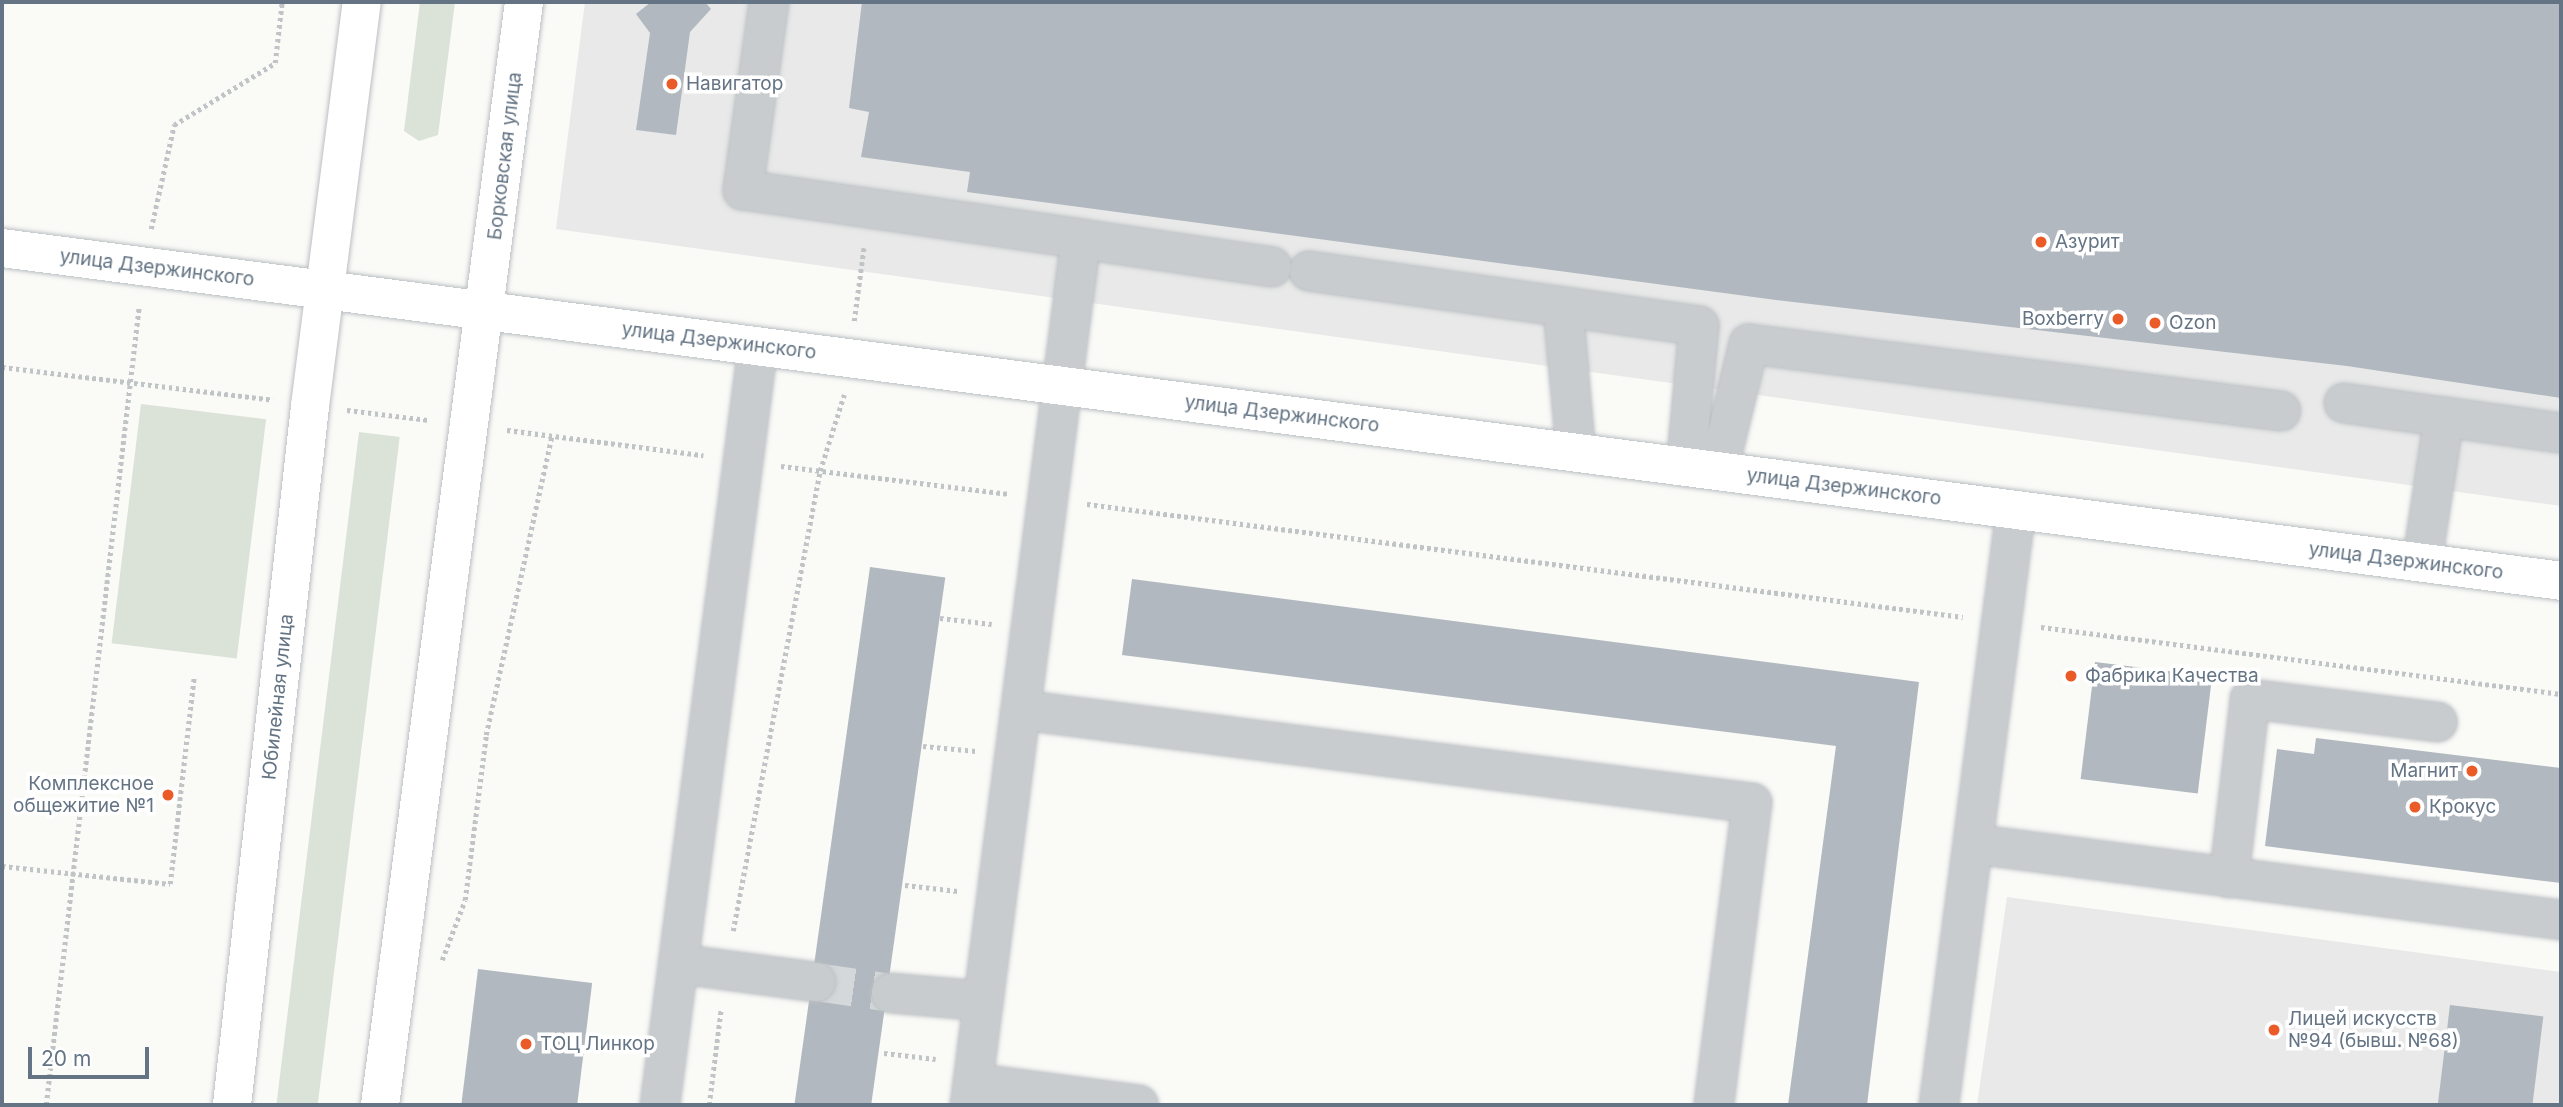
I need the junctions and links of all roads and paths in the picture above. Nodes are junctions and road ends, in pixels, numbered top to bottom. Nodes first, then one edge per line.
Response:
1 (282, 2) edge
2 (362, 2) edge
3 (524, 2) edge
4 (769, 2) edge
5 (869, 209) junction
6 (1081, 239) junction
7 (2, 248) edge
8 (143, 266) junction
9 (1272, 267) dead end
10 (1309, 271) dead end
11 (326, 289) junction
12 (1563, 307) junction
13 (485, 309) junction
14 (758, 346) junction
15 (849, 357) junction
16 (2, 367) edge
17 (131, 384) junction
18 (1063, 386) junction
19 (2344, 403) dead end
20 (310, 406) junction
21 (2281, 411) dead end
22 (2444, 417) junction
23 (470, 425) junction
24 (2561, 433) edge
25 (552, 436) junction
26 (1576, 453) junction
27 (743, 460) junction
28 (1702, 469) junction
29 (820, 471) junction
30 (1048, 499) junction
31 (2016, 510) junction
32 (2422, 563) junction
33 (2561, 581) edge
34 (940, 618) dead end
35 (2002, 622) junction
36 (1031, 628) junction
37 (194, 676) dead end
38 (2561, 694) edge
39 (1021, 710) junction
40 (2438, 722) dead end
41 (923, 746) dead end
42 (1015, 756) junction
43 (1973, 844) junction
44 (2, 866) edge
45 (74, 874) junction
46 (2229, 878) junction
47 (905, 885) dead end
48 (997, 895) junction
49 (2561, 920) edge
50 (440, 964) dead end
51 (678, 964) junction
52 (725, 971) junction
53 (816, 982) tunnel mouth
54 (891, 993) tunnel mouth
55 (983, 1001) junction
56 (884, 1053) dead end
57 (972, 1084) edge
58 (46, 1105) edge
59 (232, 1105) edge
60 (380, 1105) edge
61 (660, 1105) edge
62 (709, 1105) edge
63 (1139, 1105) edge
64 (1714, 1105) edge
65 (1939, 1105) edge

1 - 8 path
2 - 11 main road
3 - 13 main road, Борковская улица
4 - 5 street
5 - 6 street
5 - 15 path
6 - 9 street
6 - 18 street
7 - 8 main road, улица Дзержинского
8 - 11 main road, улица Дзержинского
8 - 17 path
10 - 12 street
11 - 13 main road, улица Дзержинского
11 - 20 main road, Юбилейная улица
12 - 26 street
12 - 28 street
13 - 14 main road, улица Дзержинского
13 - 23 main road
14 - 15 main road, улица Дзержинского
14 - 27 street
15 - 18 main road, улица Дзержинского
15 - 29 path
16 - 17 path
17 - 20 path
17 - 45 path
18 - 26 main road, улица Дзержинского
18 - 30 street
19 - 22 street
20 - 23 path
20 - 59 main road, Юбилейная улица
21 - 28 street
22 - 24 street
22 - 32 street
23 - 25 path
23 - 60 main road
25 - 27 path
25 - 50 path
26 - 28 main road, улица Дзержинского
27 - 29 path
27 - 51 street
28 - 31 main road, улица Дзержинского
29 - 30 path
29 - 52 path
30 - 35 path
30 - 36 street
31 - 32 main road, улица Дзержинского
31 - 35 street
32 - 33 main road, улица Дзержинского
34 - 36 path
35 - 38 path
35 - 43 street
36 - 39 street
37 - 45 path
39 - 42 street
39 - 64 street
40 - 46 street
41 - 42 path
42 - 48 street
43 - 46 street
43 - 65 street
44 - 45 path
45 - 58 path
46 - 49 street
47 - 48 path
48 - 55 street
51 - 52 street
51 - 61 street
52 - 53 street
52 - 62 path
54 - 55 street
55 - 57 street
56 - 57 path
57 - 63 street

